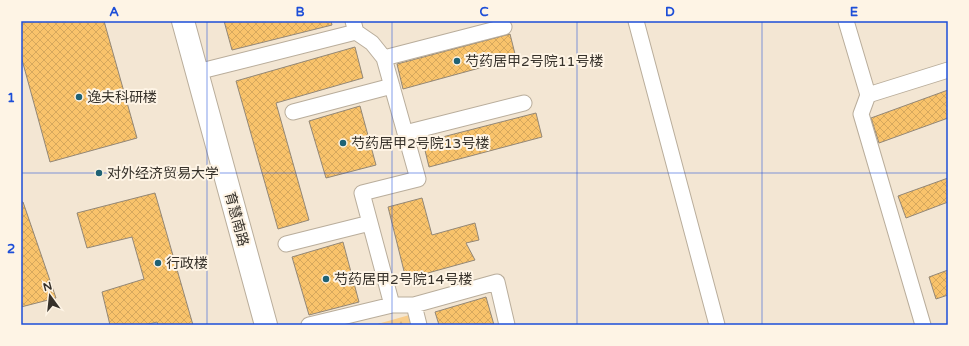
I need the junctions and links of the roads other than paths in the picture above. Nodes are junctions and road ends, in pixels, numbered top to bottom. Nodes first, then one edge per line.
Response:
1 (183, 21) edge
2 (636, 21) edge
3 (846, 21) edge
4 (504, 26) dead end
5 (355, 27) edge
6 (384, 58) junction
7 (948, 70) edge
8 (197, 72) junction
9 (392, 86) junction
10 (868, 95) junction
11 (524, 104) dead end
12 (293, 112) dead end
13 (405, 133) junction
14 (370, 223) junction
15 (286, 244) dead end
16 (414, 305) junction
17 (392, 306) junction
18 (266, 325) edge
19 (308, 325) edge
20 (419, 325) edge
21 (507, 325) edge
22 (717, 325) edge
23 (922, 325) edge

1 - 8 street, 育慧南路
2 - 22 street
3 - 10 street
4 - 6 street
5 - 6 street
5 - 8 street
6 - 9 street
7 - 10 street
8 - 18 street, 育慧南路
9 - 12 street
9 - 13 street
10 - 23 street
11 - 13 street
13 - 14 street
14 - 15 street
14 - 17 street
16 - 17 street
16 - 20 street
16 - 21 street
17 - 19 street

